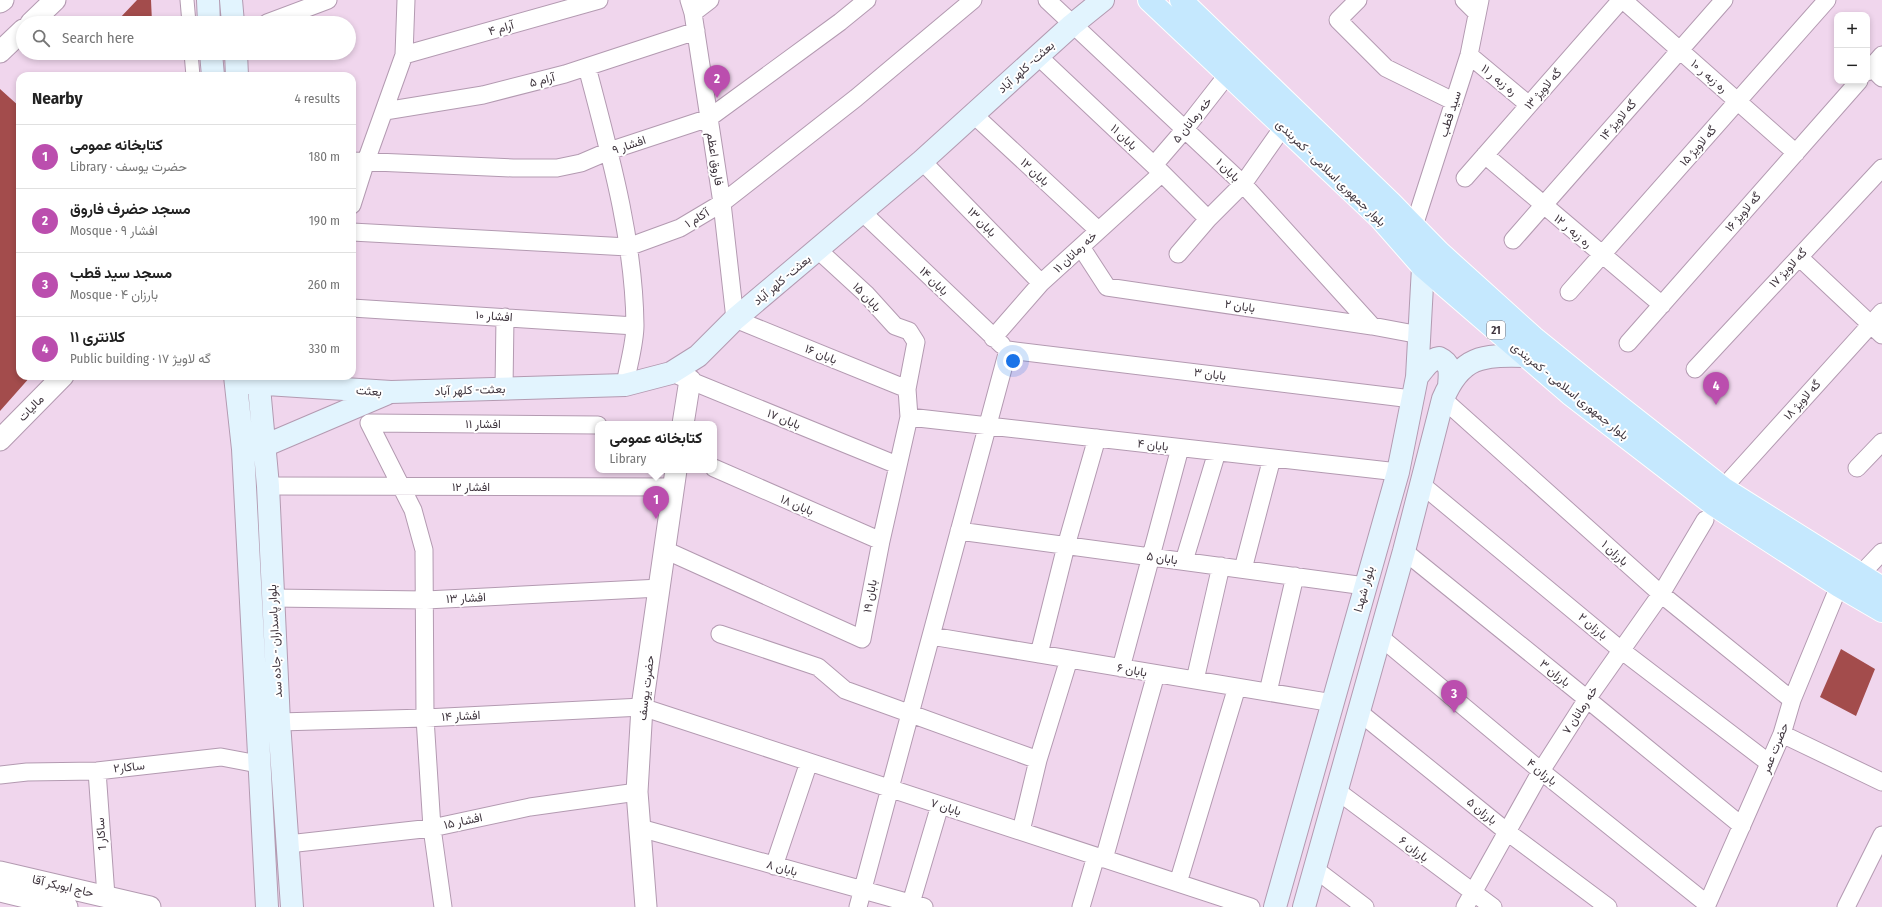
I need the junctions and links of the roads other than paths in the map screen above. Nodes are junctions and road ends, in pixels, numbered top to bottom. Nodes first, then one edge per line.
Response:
1 (3, 0) edge
2 (55, 0) edge
3 (187, 0) edge
4 (208, 0) edge
5 (231, 0) edge
6 (328, 0) edge
7 (406, 0) edge
8 (595, 0) edge
9 (710, 0) edge
10 (867, 0) edge
11 (973, 0) edge
12 (1047, 0) edge
13 (1104, 0) edge
14 (1149, 0) edge
15 (1358, 0) edge
16 (1464, 0) edge
17 (1622, 0) edge
18 (1724, 0) edge
19 (1827, 0) edge
20 (1185, 1) edge
21 (0, 2) edge
22 (691, 7) edge
23 (1478, 7) edge
24 (38, 16) edge
25 (188, 16) edge
26 (209, 16) edge
27 (232, 16) edge
28 (286, 16) edge
29 (1072, 25) junction
30 (696, 31) junction
31 (16, 37) edge
32 (1680, 50) junction
33 (0, 52) edge
34 (404, 55) junction
35 (1469, 55) junction
36 (1038, 57) junction
37 (192, 60) edge
38 (212, 60) edge
39 (236, 60) edge
40 (587, 67) junction
41 (193, 72) edge
42 (213, 72) edge
43 (237, 72) edge
44 (1228, 74) junction
45 (1856, 84) edge
46 (1454, 101) junction
47 (1738, 101) junction
48 (1529, 105) junction
49 (385, 111) junction
50 (973, 114) junction
51 (709, 118) junction
52 (1283, 127) junction
53 (1186, 129) junction
54 (609, 152) junction
55 (1796, 153) junction
56 (1485, 155) junction
57 (359, 161) edge
58 (922, 161) junction
59 (1882, 168) edge
60 (1158, 169) junction
61 (1465, 178) dead end
62 (356, 180) edge
63 (1243, 184) junction
64 (722, 203) junction
65 (1543, 206) junction
66 (861, 211) junction
67 (1386, 211) junction
68 (1208, 219) junction
69 (1414, 226) junction
70 (1098, 230) junction
71 (356, 232) edge
72 (1513, 240) dead end
73 (628, 247) junction
74 (1081, 247) junction
75 (817, 250) junction
76 (1178, 254) dead end
77 (1602, 255) junction
78 (1799, 257) junction
79 (1431, 259) junction
80 (1041, 283) junction
81 (1569, 292) dead end
82 (1662, 305) junction
83 (356, 308) edge
84 (505, 317) junction
85 (735, 319) junction
86 (1878, 323) edge
87 (635, 326) junction
88 (1372, 326) junction
89 (1420, 335) junction
90 (994, 338) junction
91 (916, 342) joint
92 (1628, 343) dead end
93 (1008, 350) junction
94 (1525, 356) junction
95 (1695, 369) dead end
96 (680, 377) junction
97 (1417, 377) junction
98 (59, 380) edge
99 (235, 380) edge
100 (258, 380) edge
101 (625, 385) junction
102 (504, 389) junction
103 (907, 389) junction
104 (391, 392) junction
105 (1446, 392) junction
106 (1412, 399) junction
107 (909, 417) junction
108 (683, 421) edge
109 (595, 424) edge
110 (987, 426) junction
111 (1097, 438) junction
112 (0, 440) edge
113 (1882, 442) edge
114 (264, 446) junction
115 (1180, 448) junction
116 (243, 449) junction
117 (1217, 452) junction
118 (1272, 458) junction
119 (898, 465) junction
120 (1857, 468) dead end
121 (717, 469) edge
122 (1398, 472) junction
123 (675, 479) edge
124 (1421, 484) junction
125 (268, 486) junction
126 (400, 488) junction
127 (1723, 488) junction
128 (1705, 520) dead end
129 (959, 531) junction
130 (880, 541) junction
131 (1066, 546) junction
132 (665, 550) junction
133 (1404, 551) junction
134 (1882, 552) edge
135 (1149, 557) junction
136 (1184, 561) junction
137 (1221, 566) junction
138 (1243, 569) junction
139 (1860, 575) junction
140 (1295, 576) junction
141 (1364, 586) junction
142 (1838, 586) junction
143 (660, 588) junction
144 (1882, 588) edge
145 (1661, 594) junction
146 (272, 598) junction
147 (426, 600) junction
148 (1882, 611) edge
149 (720, 634) dead end
150 (931, 636) junction
151 (1379, 636) junction
152 (1621, 650) junction
153 (1039, 654) junction
154 (1069, 659) junction
155 (1121, 668) junction
156 (1156, 674) junction
157 (1195, 680) junction
158 (1237, 687) junction
159 (1268, 692) junction
160 (1587, 699) junction
161 (1792, 700) junction
162 (1333, 703) junction
163 (642, 707) junction
164 (910, 712) junction
165 (1359, 712) junction
166 (425, 718) junction
167 (279, 722) junction
168 (1782, 734) junction
169 (1038, 760) junction
170 (809, 762) junction
171 (1769, 763) junction
172 (258, 764) junction
173 (97, 771) junction
174 (1541, 771) junction
175 (0, 776) edge
176 (1882, 782) edge
177 (891, 789) junction
178 (1336, 790) junction
179 (637, 792) junction
180 (940, 805) junction
181 (1742, 826) junction
182 (432, 828) junction
183 (640, 828) junction
184 (1506, 831) junction
185 (1021, 832) junction
186 (1882, 835) edge
187 (288, 844) junction
188 (1100, 858) junction
189 (774, 866) junction
190 (1315, 870) junction
191 (0, 872) edge
192 (1178, 883) junction
193 (863, 890) junction
194 (0, 891) edge
195 (106, 896) junction
196 (1469, 900) edge
197 (917, 905) edge
198 (1707, 905) edge
199 (67, 907) edge
200 (150, 907) edge
201 (267, 907) edge
202 (292, 907) edge
203 (443, 907) edge
204 (646, 907) edge
205 (858, 907) edge
206 (1081, 907) edge
207 (1251, 907) edge
208 (1275, 907) edge
209 (1304, 907) edge
210 (1365, 907) edge
211 (1493, 907) edge
212 (1608, 907) edge
213 (1846, 907) edge

1 - 21 street
2 - 24 street
3 - 25 street
4 - 26 main road
5 - 27 main road
6 - 28 street
7 - 34 street
8 - 34 street, آرام ۴
9 - 22 street
10 - 51 street, افشار ۹
11 - 64 street, آکام ۱
12 - 29 street, بابان ۱
13 - 29 main road, بعثت- کلهر آباد
14 - 44 main road, بلوار جمهوری اسلامی - کمربندی / 21
15 - 46 street
16 - 23 street
17 - 32 street, ره زبه ر ۱۰
17 - 48 street, گه لاویژ ۱۳
18 - 32 street, گه لاویژ ۱۴
19 - 47 street, گه لاویژ ۱۵
20 - 67 main road, بلوار جمهوری اسلامی - کمربندی / 21
22 - 30 street, فاروق اعظم
23 - 35 street, سید قطب
29 - 36 main road, بعثت- کلهر آباد
29 - 53 street, بابان ۱
30 - 40 street, آرام ۵
30 - 51 street, فاروق اعظم
31 - 33 street
32 - 47 street, ره زبه ر ۱۰
32 - 65 street, گه لاویژ ۱۴
34 - 49 street
35 - 46 street, سید قطب
35 - 48 street, ره زبه ر ۱۱
36 - 50 main road, بعثت- کلهر آباد
36 - 60 street, بابان ۱۱
37 - 41 street
38 - 42 main road
39 - 43 main road
40 - 49 street, آرام ۵
40 - 54 street
44 - 52 main road, بلوار جمهوری اسلامی - کمربندی / 21
44 - 53 street, خه رمانان ۵
45 - 55 street, ۱۶ گه لاویژ
46 - 69 street, سید قطب
47 - 55 street, ره زبه ر ۱۰
47 - 77 street, گه لاویژ ۱۵
48 - 56 street, گه لاویژ ۱۳
49 - 57 street
50 - 58 main road, بعثت- کلهر آباد
50 - 70 street, بابان ۱۲
51 - 54 street, افشار ۹
51 - 64 street, فاروق اعظم
52 - 63 street
52 - 67 main road, بلوار جمهوری اسلامی - کمربندی / 21
53 - 60 street, خه رمانان ۵
53 - 63 street, بابان ۱
54 - 57 street, افشار ۹
54 - 73 street
55 - 82 street, ۱۶ گه لاویژ
56 - 61 street, گه لاویژ ۱۳
56 - 65 street, ره زبه ر ۱۲
57 - 62 street
58 - 66 main road, بعثت- کلهر آباد
58 - 80 street, بابان ۱۳
59 - 78 street, گه لاویژ ۱۷
60 - 68 street, بابان ۱۱
60 - 70 street, خه رمانان ۱۱
63 - 68 street
63 - 88 street, بابان ۱
64 - 73 street, آکام ۱
64 - 85 street, فاروق اعظم
65 - 72 street, گه لاویژ ۱۴
65 - 77 street, ره زبه ر ۱۲
66 - 75 main road, بعثت- کلهر آباد
66 - 90 street, بابان ۱۴
67 - 69 main road, بلوار جمهوری اسلامی - کمربندی / 21
67 - 79 main road, بلوار جمهوری اسلامی - کمربندی / 21
68 - 76 street
69 - 79 main road, بلوار جمهوری اسلامی - کمربندی / 21
70 - 74 street, خه رمانان ۱۱
71 - 73 street, آکام ۱
73 - 87 street
74 - 80 street, خه رمانان ۱۱
74 - 88 street, بابان ۲
75 - 85 main road, بعثت- کلهر آباد
75 - 91 street, بابان ۱۵
77 - 81 street, گه لاویژ ۱۵
77 - 82 street, ره زبه ر ۱۲
78 - 86 street
78 - 95 street, گه لاویژ ۱۷
79 - 89 main road, بلوار شهدا
79 - 94 main road, بلوار جمهوری اسلامی - کمربندی / 21
79 - 127 main road, بلوار جمهوری اسلامی - کمربندی / 21
80 - 90 street, خه رمانان ۱۱
82 - 92 street, ۱۶ گه لاویژ
83 - 84 street, افشار ۱۰
84 - 87 street, افشار ۱۰
84 - 102 street
85 - 96 main road, بعثت- کلهر آباد
85 - 103 street, بابان ۱۶
86 - 127 street, گه لاویژ ۱۸
87 - 101 street
88 - 89 street, بابان ۲
89 - 97 main road, بلوار شهدا
90 - 93 street, بابان ۱۴
91 - 103 street, بابان ۱۹
93 - 106 street, بابان ۳
93 - 110 street
94 - 105 main road
94 - 142 main road, بلوار جمهوری اسلامی - کمربندی / 21
96 - 101 main road, بعثت- کلهر آباد
96 - 108 street
96 - 119 street, بابان ۱۷
97 - 105 main road
97 - 106 main road, بلوار شهدا
98 - 112 street, مالیات
99 - 116 main road, بلوار پاسداران - جاده سد
100 - 104 main road, بعثت
100 - 114 main road, بلوار پاسداران - جاده سد
101 - 102 main road, بعثت- کلهر آباد
102 - 104 main road, بعثت- کلهر آباد
103 - 107 street, بابان ۱۹
104 - 114 main road, بعثت
105 - 124 main road
105 - 145 street, بارزان ۱
106 - 122 main road, بلوار شهدا
107 - 110 street, بابان ۴
107 - 119 street, بابان ۱۹
109 - 126 street, افشار ۱۱
110 - 111 street, بابان ۴
110 - 129 street
111 - 115 street, بابان ۴
111 - 131 street
113 - 120 street
114 - 116 main road, بعثت
114 - 125 main road, بلوار پاسداران - جاده سد
115 - 117 street, بابان ۴
115 - 135 street
116 - 172 main road, بلوار پاسداران - جاده سد
117 - 118 street, بابان ۴
117 - 136 street
118 - 122 street, بابان ۴
118 - 138 street
119 - 130 street, بابان ۱۹
121 - 130 street, بابان ۱۸
122 - 141 main road, بلوار شهدا
123 - 126 street, افشار ۱۲
123 - 132 street, حضرت یوسف
124 - 133 main road
124 - 152 street, بارزان ۲
125 - 126 street, افشار ۱۲
125 - 146 main road, بلوار پاسداران - جاده سد
126 - 147 street
127 - 139 main road, بلوار جمهوری اسلامی - کمربندی / 21
128 - 145 street, خه رمانان ۷
129 - 131 street, بابان ۵
129 - 150 street
130 - 132 street, بابان ۱۹
131 - 135 street, بابان ۵
131 - 153 street
132 - 143 street, حضرت یوسف
133 - 151 main road
133 - 160 street, بارزان ۳
134 - 139 street
135 - 136 street, بابان ۵
135 - 155 street
136 - 137 street, بابان ۵
137 - 138 street, بابان ۵
137 - 157 street
138 - 140 street, بابان ۵
139 - 144 main road, بلوار جمهوری اسلامی - کمربندی / 21
140 - 141 street, بابان ۵
140 - 159 street
141 - 162 main road, بلوار شهدا
142 - 148 main road, بلوار جمهوری اسلامی - کمربندی / 21
142 - 161 street, حضرت عمر
143 - 147 street, افشار ۱۳
143 - 163 street, حضرت یوسف
145 - 152 street, خه رمانان ۷
145 - 161 street, بارزان ۱
146 - 147 street, افشار ۱۳
146 - 167 main road, بلوار پاسداران - جاده سد
147 - 166 street
149 - 164 street
150 - 153 street, بابان ۶
150 - 164 street
151 - 165 main road
151 - 174 street, بارزان ۴
152 - 160 street, خه رمانان ۷
152 - 171 street, بارزان ۲
153 - 154 street, بابان ۶
154 - 155 street, بابان ۶
154 - 169 street
155 - 156 street, بابان ۶
156 - 157 street, بابان ۶
156 - 188 street
157 - 158 street, بابان ۶
158 - 159 street, بابان ۶
158 - 192 street
159 - 162 street, بابان ۶
160 - 174 street, خه رمانان ۷
160 - 181 street, بارزان ۳
161 - 168 street, حضرت عمر
162 - 208 main road, بلوار شهدا
163 - 166 street, افشار ۱۴
163 - 170 street, بابان ۷
163 - 179 street, حضرت یوسف
164 - 169 street
164 - 177 street
165 - 178 main road
165 - 184 street, بارزان ۵
166 - 167 street, افشار ۱۴
166 - 182 street
167 - 187 main road, بلوار پاسداران - جاده سد
168 - 171 street, حضرت عمر
168 - 176 street
169 - 185 street
170 - 177 street, بابان ۷
170 - 189 street
171 - 181 street, حضرت عمر
172 - 173 street, ساکار۲
172 - 201 main road, بلوار پاسداران - جاده سد
173 - 175 street, ساکار۲
173 - 195 street, ساکار 1
174 - 184 street, خه رمانان ۷
174 - 198 street, بارزان ۴
177 - 180 street, بابان ۷
177 - 193 street
178 - 190 main road
178 - 196 street, بارزان ۶
179 - 182 street, افشار ۱۵
179 - 183 street, حضرت یوسف
180 - 185 street, بابان ۷
180 - 197 street
181 - 198 street, حضرت عمر
182 - 187 street, افشار ۱۵
182 - 203 street
183 - 189 street, بابان ۸
183 - 204 street, حضرت یوسف
184 - 196 street, خه رمانان ۷
184 - 212 street, بارزان ۵
185 - 188 street, بابان ۷
186 - 213 street
187 - 202 main road, بلوار پاسداران - جاده سد
188 - 192 street, بابان ۷
188 - 206 street
189 - 193 street, بابان ۸
190 - 209 main road
190 - 210 street
191 - 195 street, حاج ابوبکر آقا
192 - 207 street, بابان ۷
193 - 197 street, بابان ۸
193 - 205 street
194 - 199 street, حاج ابوبکر آقا
195 - 200 street, حاج ابوبکر آقا
196 - 211 street, بارزان ۶

